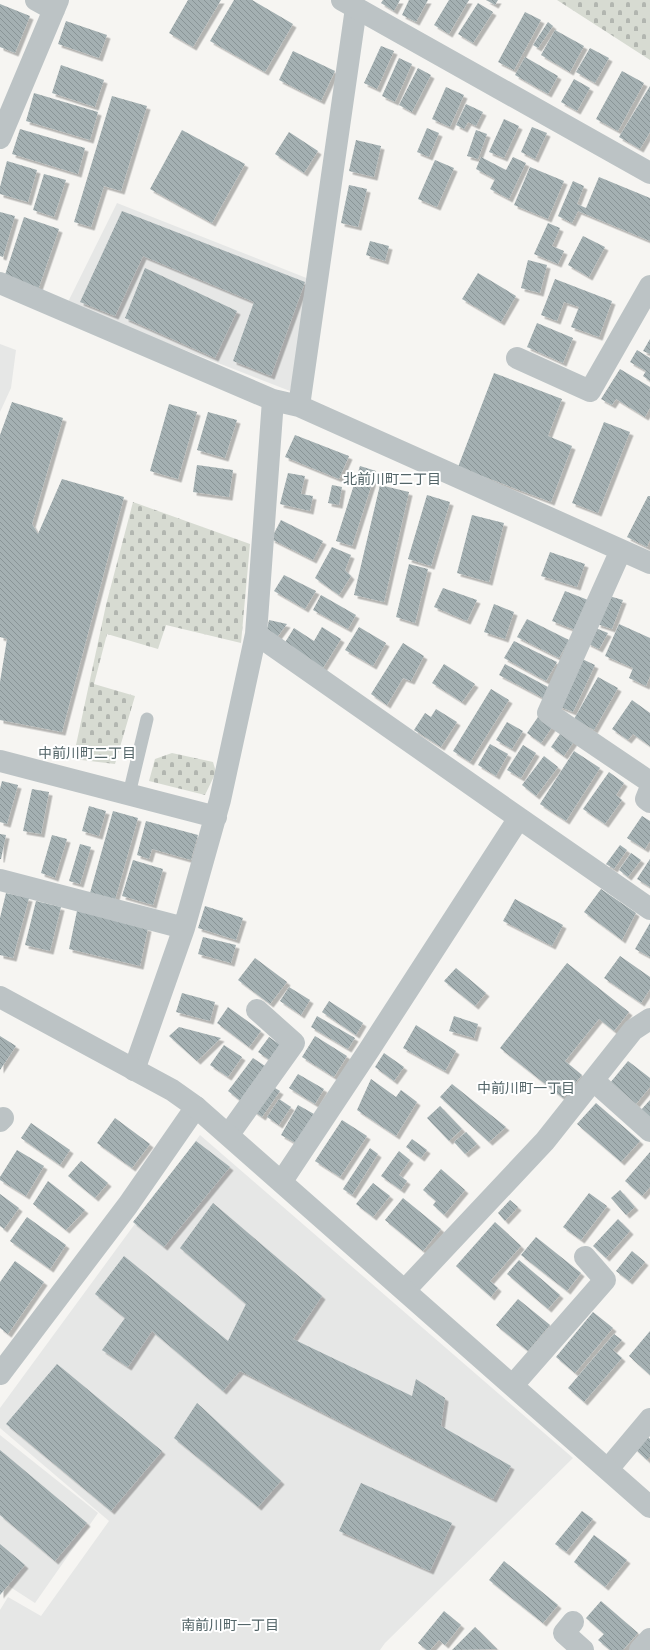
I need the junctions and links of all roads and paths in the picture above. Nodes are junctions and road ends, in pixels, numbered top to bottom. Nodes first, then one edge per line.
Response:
1 (50, 3) edge
2 (349, 4) edge
3 (0, 138) edge
4 (650, 173) edge
5 (0, 283) edge
6 (650, 286) edge
7 (517, 358) dead end
8 (273, 400) junction
9 (299, 406) junction
10 (621, 550) junction
11 (650, 563) edge
12 (256, 634) junction
13 (147, 719) dead end
14 (0, 761) edge
15 (650, 782) edge
16 (650, 789) edge
17 (130, 794) junction
18 (650, 802) edge
19 (216, 817) junction
20 (519, 818) junction
21 (0, 880) edge
22 (650, 909) edge
23 (184, 928) junction
24 (0, 997) edge
25 (257, 1010) dead end
26 (650, 1019) edge
27 (134, 1070) junction
28 (594, 1081) junction
29 (196, 1107) junction
30 (650, 1131) edge
31 (229, 1134) junction
32 (282, 1181) junction
33 (585, 1257) dead end
34 (405, 1290) junction
35 (0, 1374) edge
36 (513, 1385) junction
37 (650, 1419) edge
38 (608, 1469) junction
39 (650, 1507) edge
40 (573, 1622) dead end
41 (650, 1639) edge
42 (583, 1650) edge
43 (640, 1650) edge

1 - 3 street
2 - 4 street
2 - 9 street
5 - 8 street
6 - 7 street
8 - 9 street
8 - 12 street
9 - 10 street
10 - 11 street
10 - 15 street
12 - 19 street
12 - 20 street
13 - 17 lane
14 - 17 street
16 - 18 street
17 - 19 street
19 - 23 street
20 - 22 street
20 - 32 street
21 - 23 street
23 - 27 street
24 - 27 street
25 - 31 street
26 - 28 street
27 - 29 street
28 - 30 street
28 - 34 street
29 - 31 street
29 - 35 street
31 - 32 street
32 - 34 street
33 - 36 street
34 - 36 street
36 - 38 street
37 - 38 street
38 - 39 street
40 - 42 street
41 - 43 street

